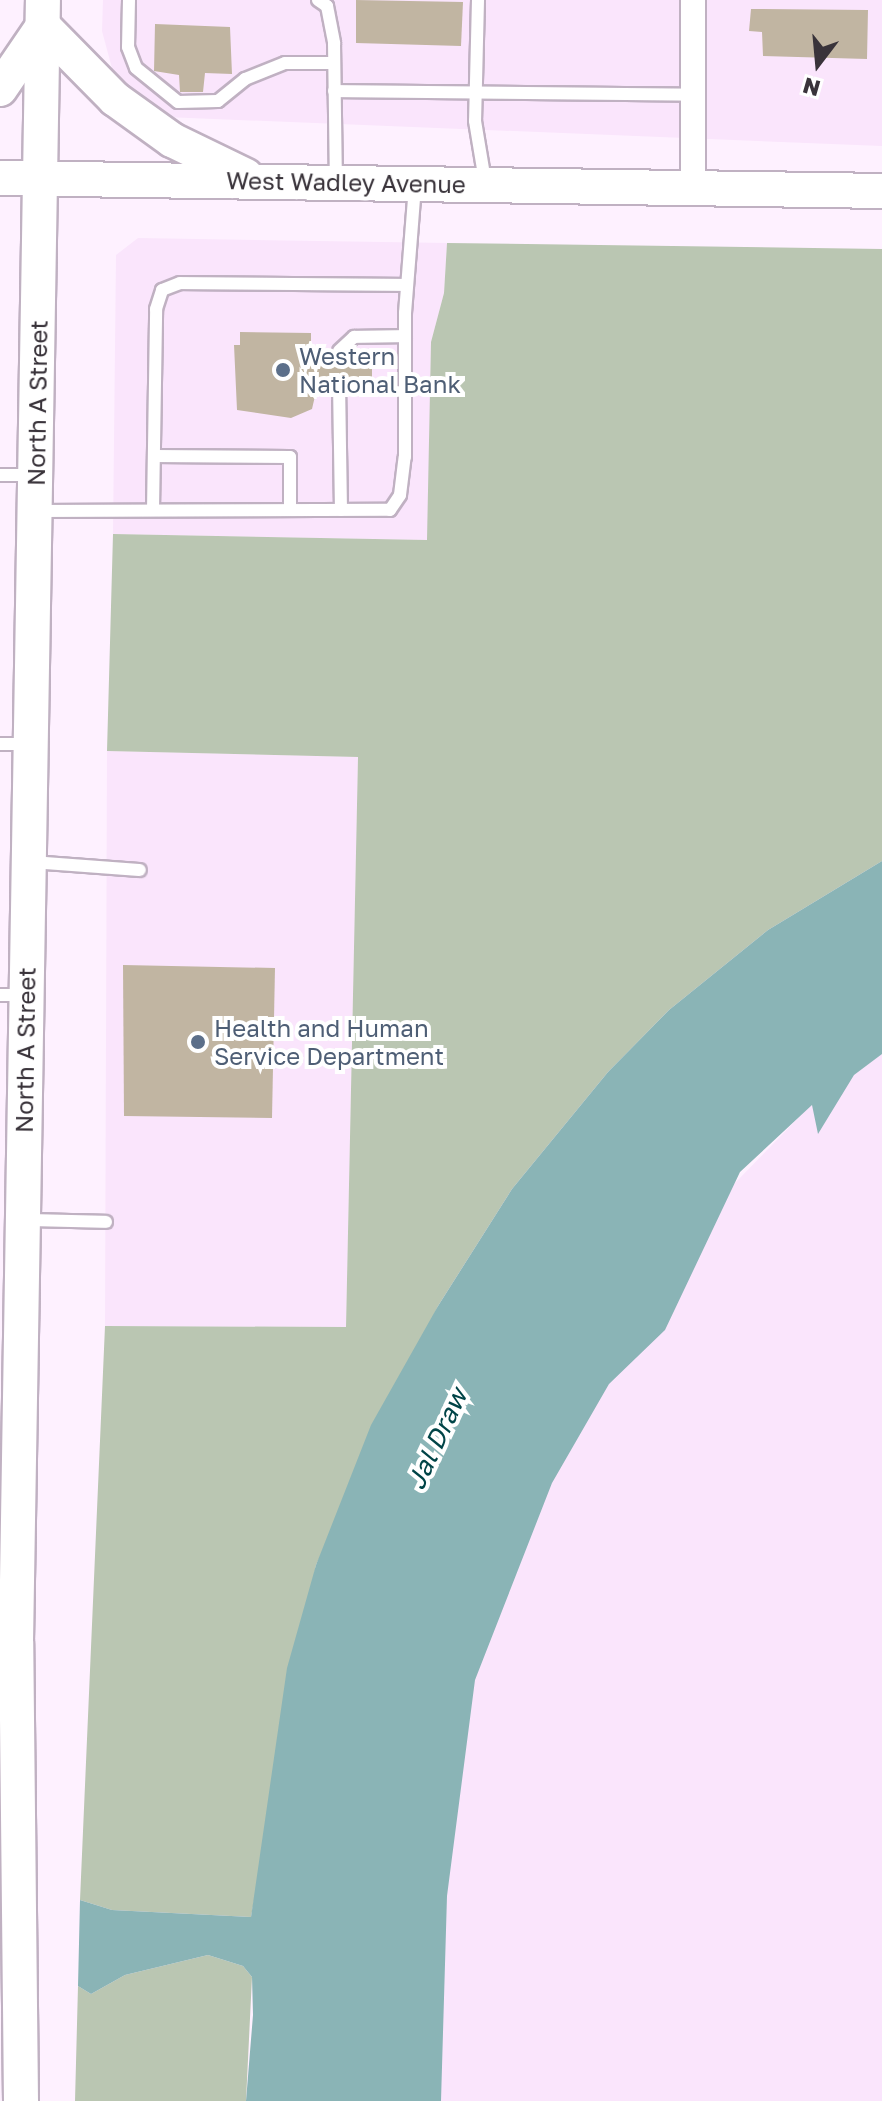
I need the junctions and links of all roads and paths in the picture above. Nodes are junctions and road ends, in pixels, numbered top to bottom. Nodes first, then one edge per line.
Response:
1 (129, 0) edge
2 (318, 0) edge
3 (478, 0) edge
4 (693, 0) edge
5 (43, 13) edge
6 (334, 63) junction
7 (0, 89) edge
8 (334, 91) junction
9 (476, 91) junction
10 (693, 95) junction
11 (0, 178) edge
12 (41, 178) junction
13 (257, 181) junction
14 (336, 182) junction
15 (415, 183) junction
16 (486, 184) junction
17 (693, 187) junction
18 (882, 191) edge
19 (407, 285) junction
20 (405, 336) junction
21 (339, 351) dead end
22 (339, 383) dead end
23 (154, 456) junction
24 (0, 475) edge
25 (35, 475) junction
26 (153, 510) junction
27 (290, 510) junction
28 (341, 510) junction
29 (34, 511) junction
30 (15, 744) edge
31 (28, 862) junction
32 (140, 870) dead end
33 (13, 995) edge
34 (18, 1219) junction
35 (106, 1222) dead end
36 (8, 1642) edge
37 (10, 1920) edge
38 (11, 1958) edge
39 (21, 2101) edge

1 - 6 lane
2 - 6 lane
3 - 9 lane
4 - 10 street
5 - 7 main road
5 - 12 main road, North A Street
5 - 13 main road
6 - 8 lane
8 - 9 lane
8 - 14 lane
9 - 10 lane
9 - 16 lane
10 - 17 street
11 - 12 main road, West Wadley Avenue
12 - 13 main road, West Wadley Avenue
12 - 25 main road, North A Street
13 - 14 main road, West Wadley Avenue
14 - 15 main road, West Wadley Avenue
15 - 16 main road, West Wadley Avenue
15 - 19 lane
16 - 17 main road, West Wadley Avenue
17 - 18 main road, West Wadley Avenue
19 - 20 lane
19 - 23 lane
20 - 21 lane
20 - 28 lane
22 - 28 lane
23 - 26 lane
23 - 27 lane
24 - 25 lane
25 - 29 main road, North A Street
26 - 27 lane
26 - 29 lane
27 - 28 lane
29 - 30 main road, North A Street
30 - 31 main road, North A Street
31 - 32 lane
31 - 33 main road, North A Street
33 - 34 main road, North A Street
34 - 35 lane
34 - 36 main road, North A Street
36 - 37 main road, North A Street
37 - 38 main road, North A Street
38 - 39 main road, North A Street

